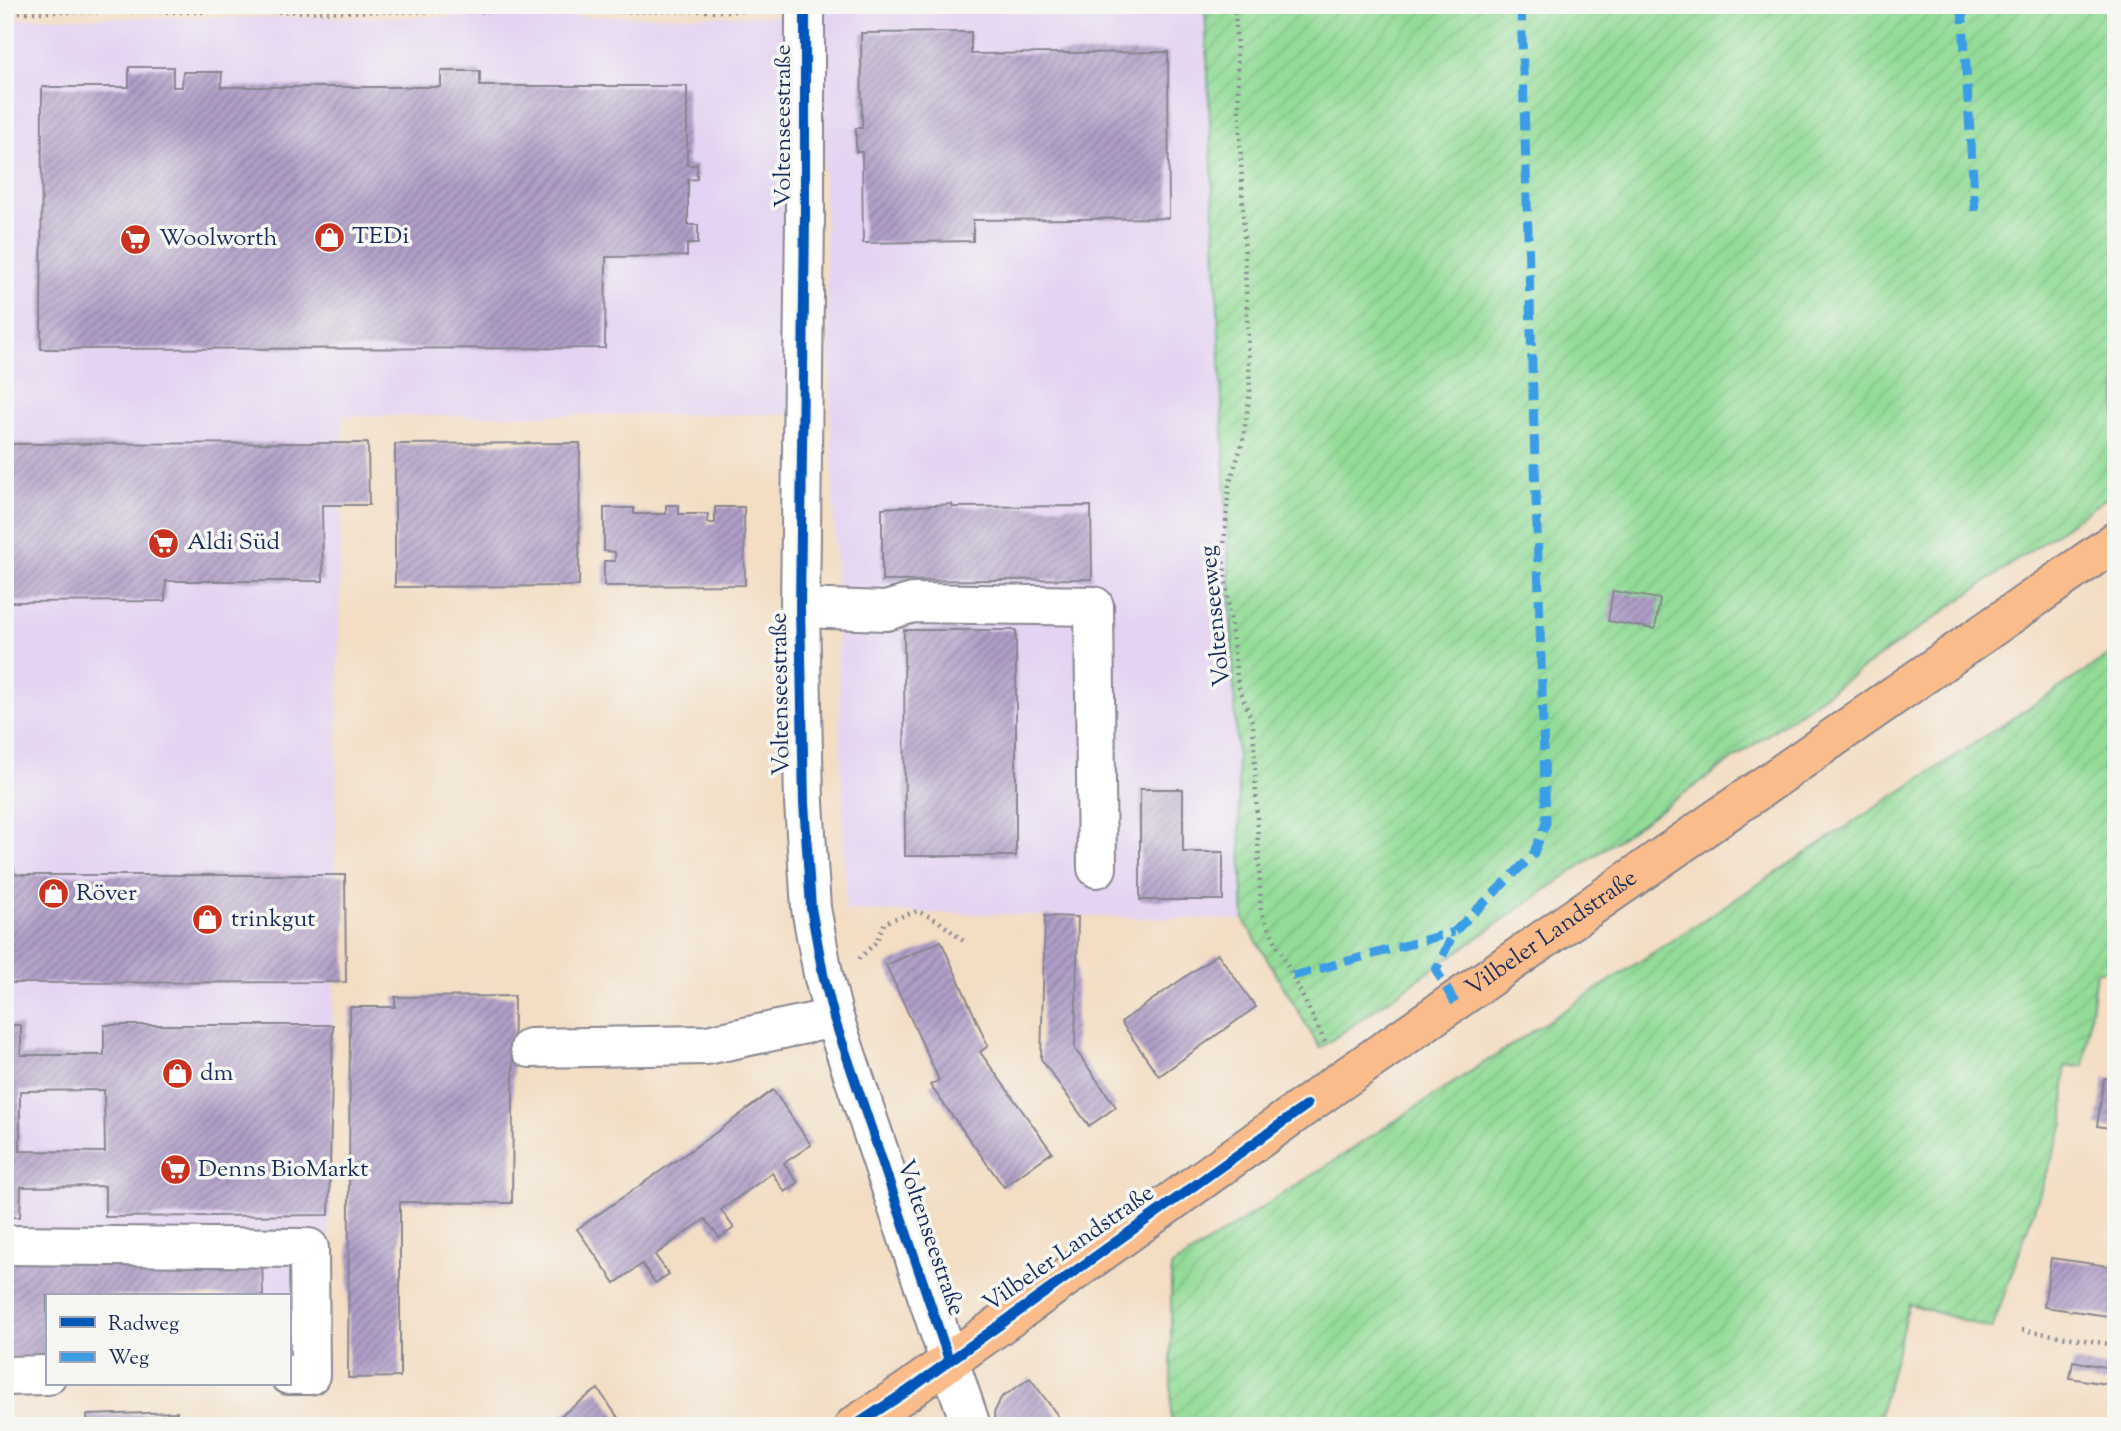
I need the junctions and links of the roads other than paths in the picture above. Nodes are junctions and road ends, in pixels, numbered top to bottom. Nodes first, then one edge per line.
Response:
1 (805, 8) edge
2 (2116, 541) edge
3 (800, 608) junction
4 (1097, 868) dead end
5 (834, 1018) junction
6 (530, 1048) dead end
7 (5, 1245) edge
8 (949, 1360) junction
9 (290, 1375) edge
10 (5, 1376) edge
11 (46, 1376) edge
12 (854, 1426) edge
13 (971, 1426) edge

1 - 3 street, Voltenseestraße
2 - 8 main road, Vilbeler Landstraße
3 - 4 street
3 - 5 street, Voltenseestraße
5 - 6 street
5 - 8 street, Voltenseestraße
7 - 9 street
8 - 12 main road, Vilbeler Landstraße
8 - 13 street, Voltenseestraße
10 - 11 street

